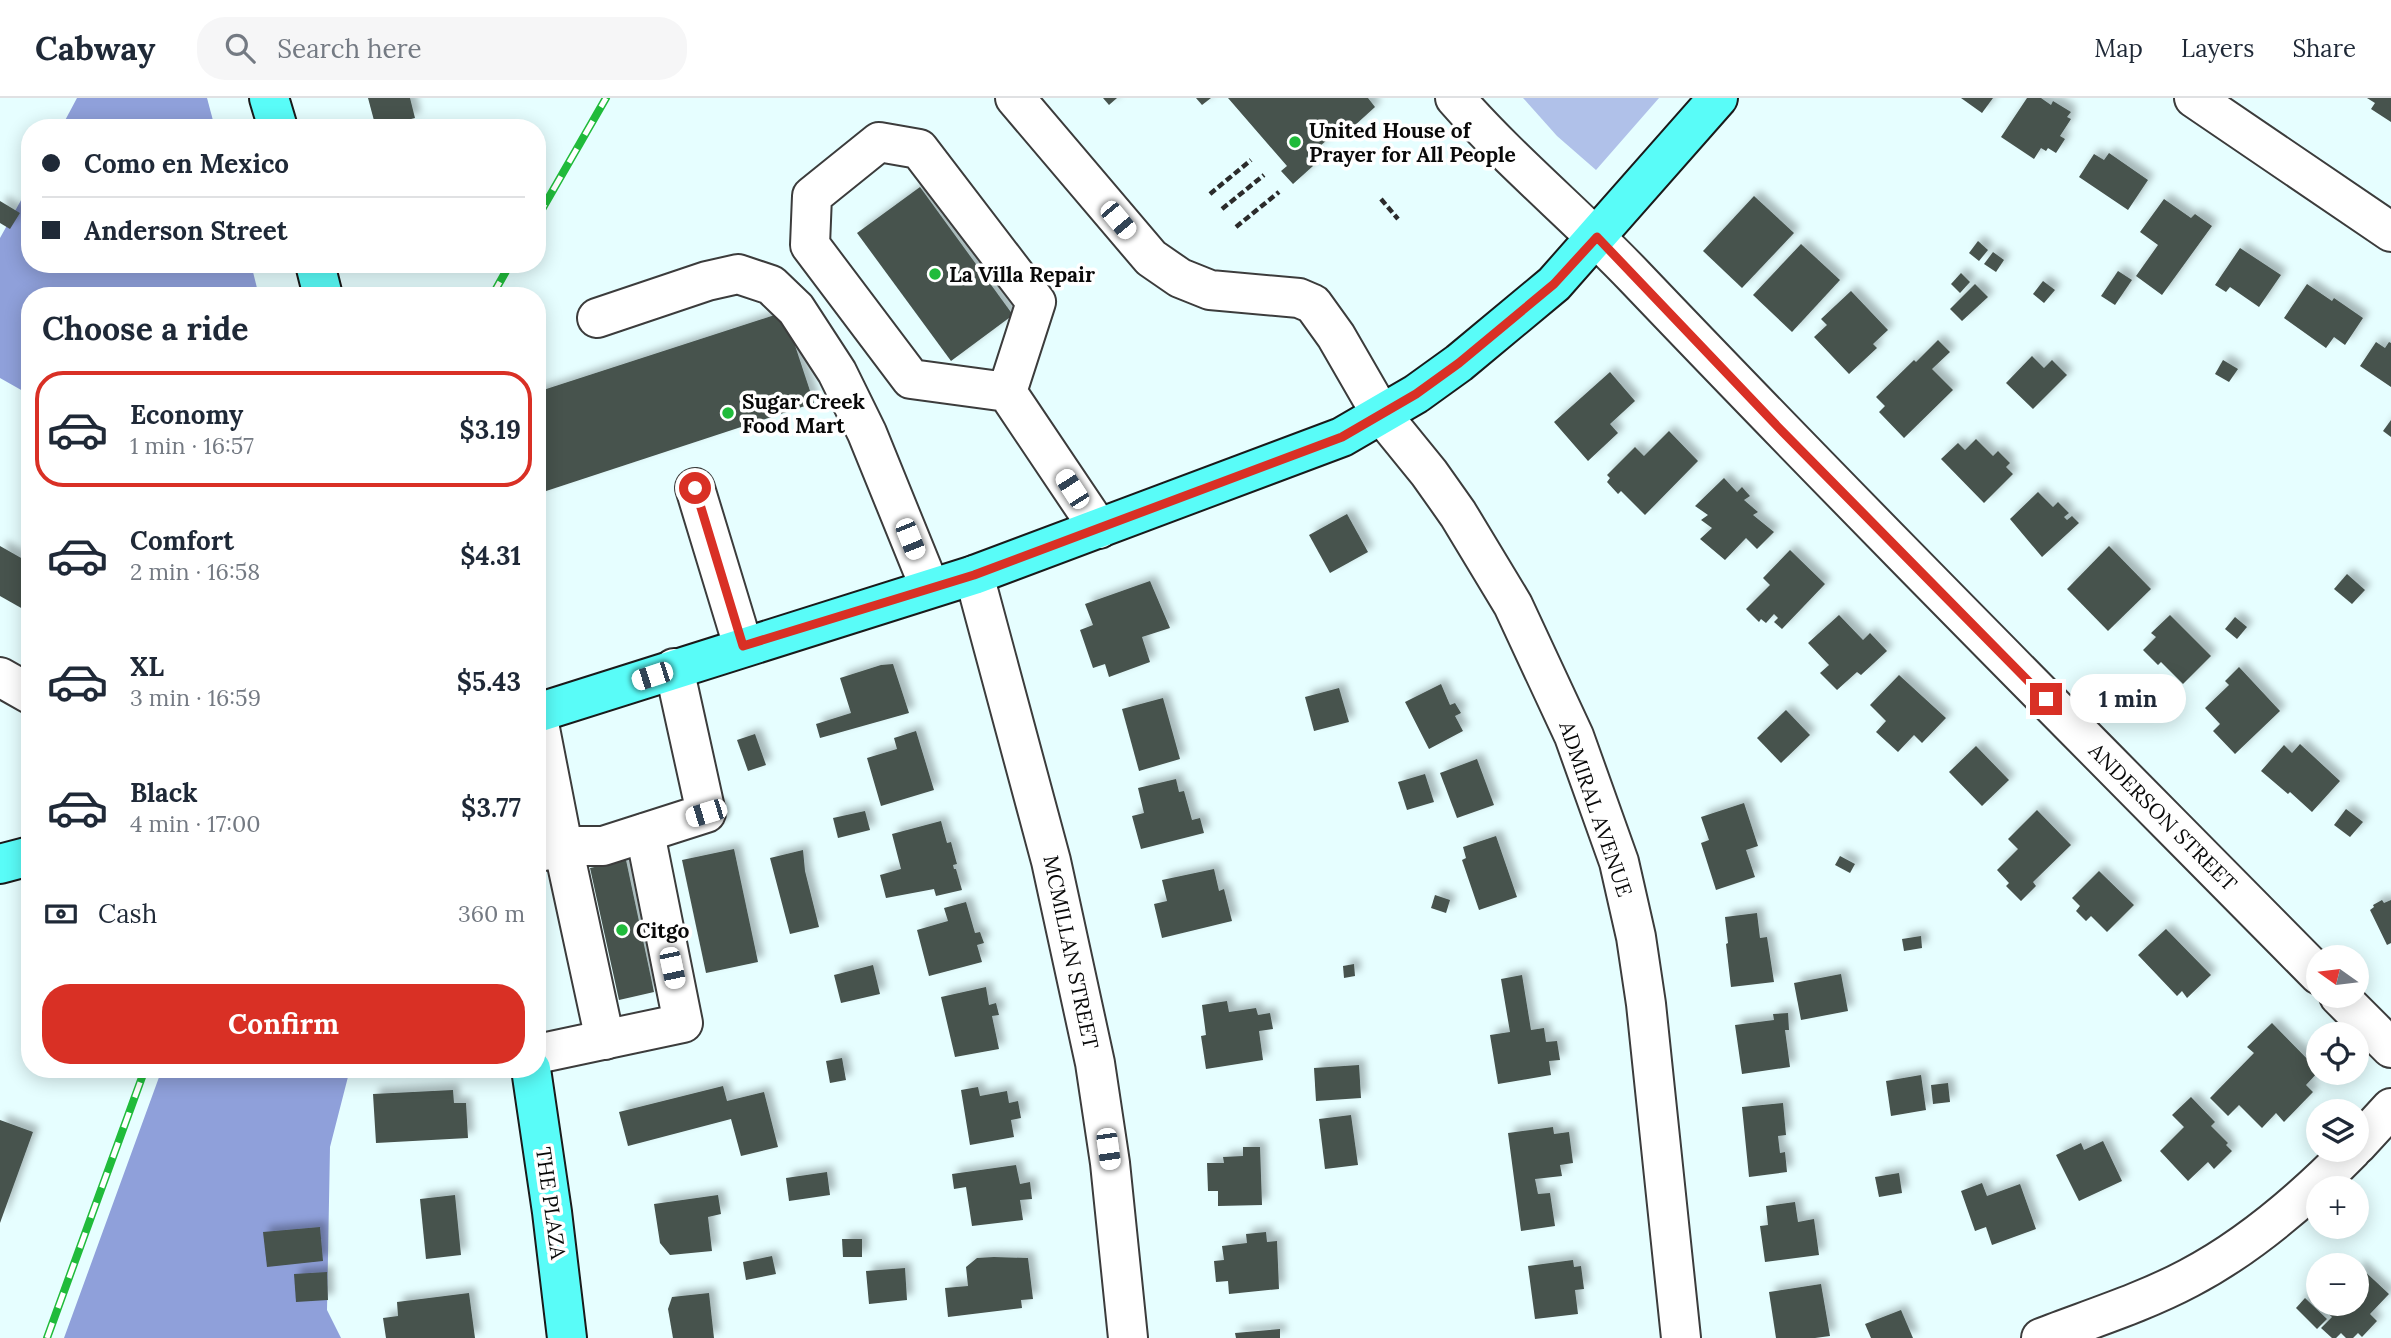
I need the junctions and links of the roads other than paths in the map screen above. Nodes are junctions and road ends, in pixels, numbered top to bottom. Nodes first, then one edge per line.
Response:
1 (270, 98) edge
2 (1015, 98) edge
3 (1455, 98) edge
4 (1718, 98) edge
5 (2194, 98) edge
6 (276, 119) edge
7 (2391, 232) edge
8 (1597, 237) junction
9 (597, 318) dead end
10 (1007, 392) junction
11 (1381, 414) junction
12 (695, 488) dead end
13 (1099, 529) junction
14 (974, 575) junction
15 (930, 588) junction
16 (743, 646) junction
17 (674, 668) junction
18 (0, 677) edge
19 (21, 689) edge
20 (546, 710) edge
21 (546, 808) edge
22 (645, 833) junction
23 (550, 850) edge
24 (21, 858) edge
25 (0, 864) edge
26 (2306, 962) edge
27 (2351, 1008) edge
28 (605, 1040) junction
29 (2391, 1048) edge
30 (546, 1052) edge
31 (532, 1078) edge
32 (2391, 1108) edge
33 (2369, 1131) edge
34 (2340, 1162) edge
35 (567, 1338) edge
36 (1128, 1338) edge
37 (1681, 1338) edge
38 (2040, 1338) edge

1 - 6 main road
2 - 11 street, ADMIRAL AVENUE
3 - 8 street, ANDERSON STREET
4 - 8 main road
5 - 7 street
8 - 11 main road
8 - 26 street, ANDERSON STREET
9 - 15 street
10 - 10 street
10 - 13 street
11 - 13 main road
11 - 37 street, ADMIRAL AVENUE
12 - 16 street
13 - 14 main road
14 - 15 main road
14 - 36 street, MCMILLAN STREET
15 - 16 main road
16 - 17 main road
17 - 20 main road
17 - 22 street
18 - 19 street
21 - 23 street
22 - 23 street
22 - 28 street
23 - 28 street
24 - 25 main road
27 - 29 street
28 - 30 street
31 - 35 main road, THE PLAZA
32 - 33 street
34 - 38 street

